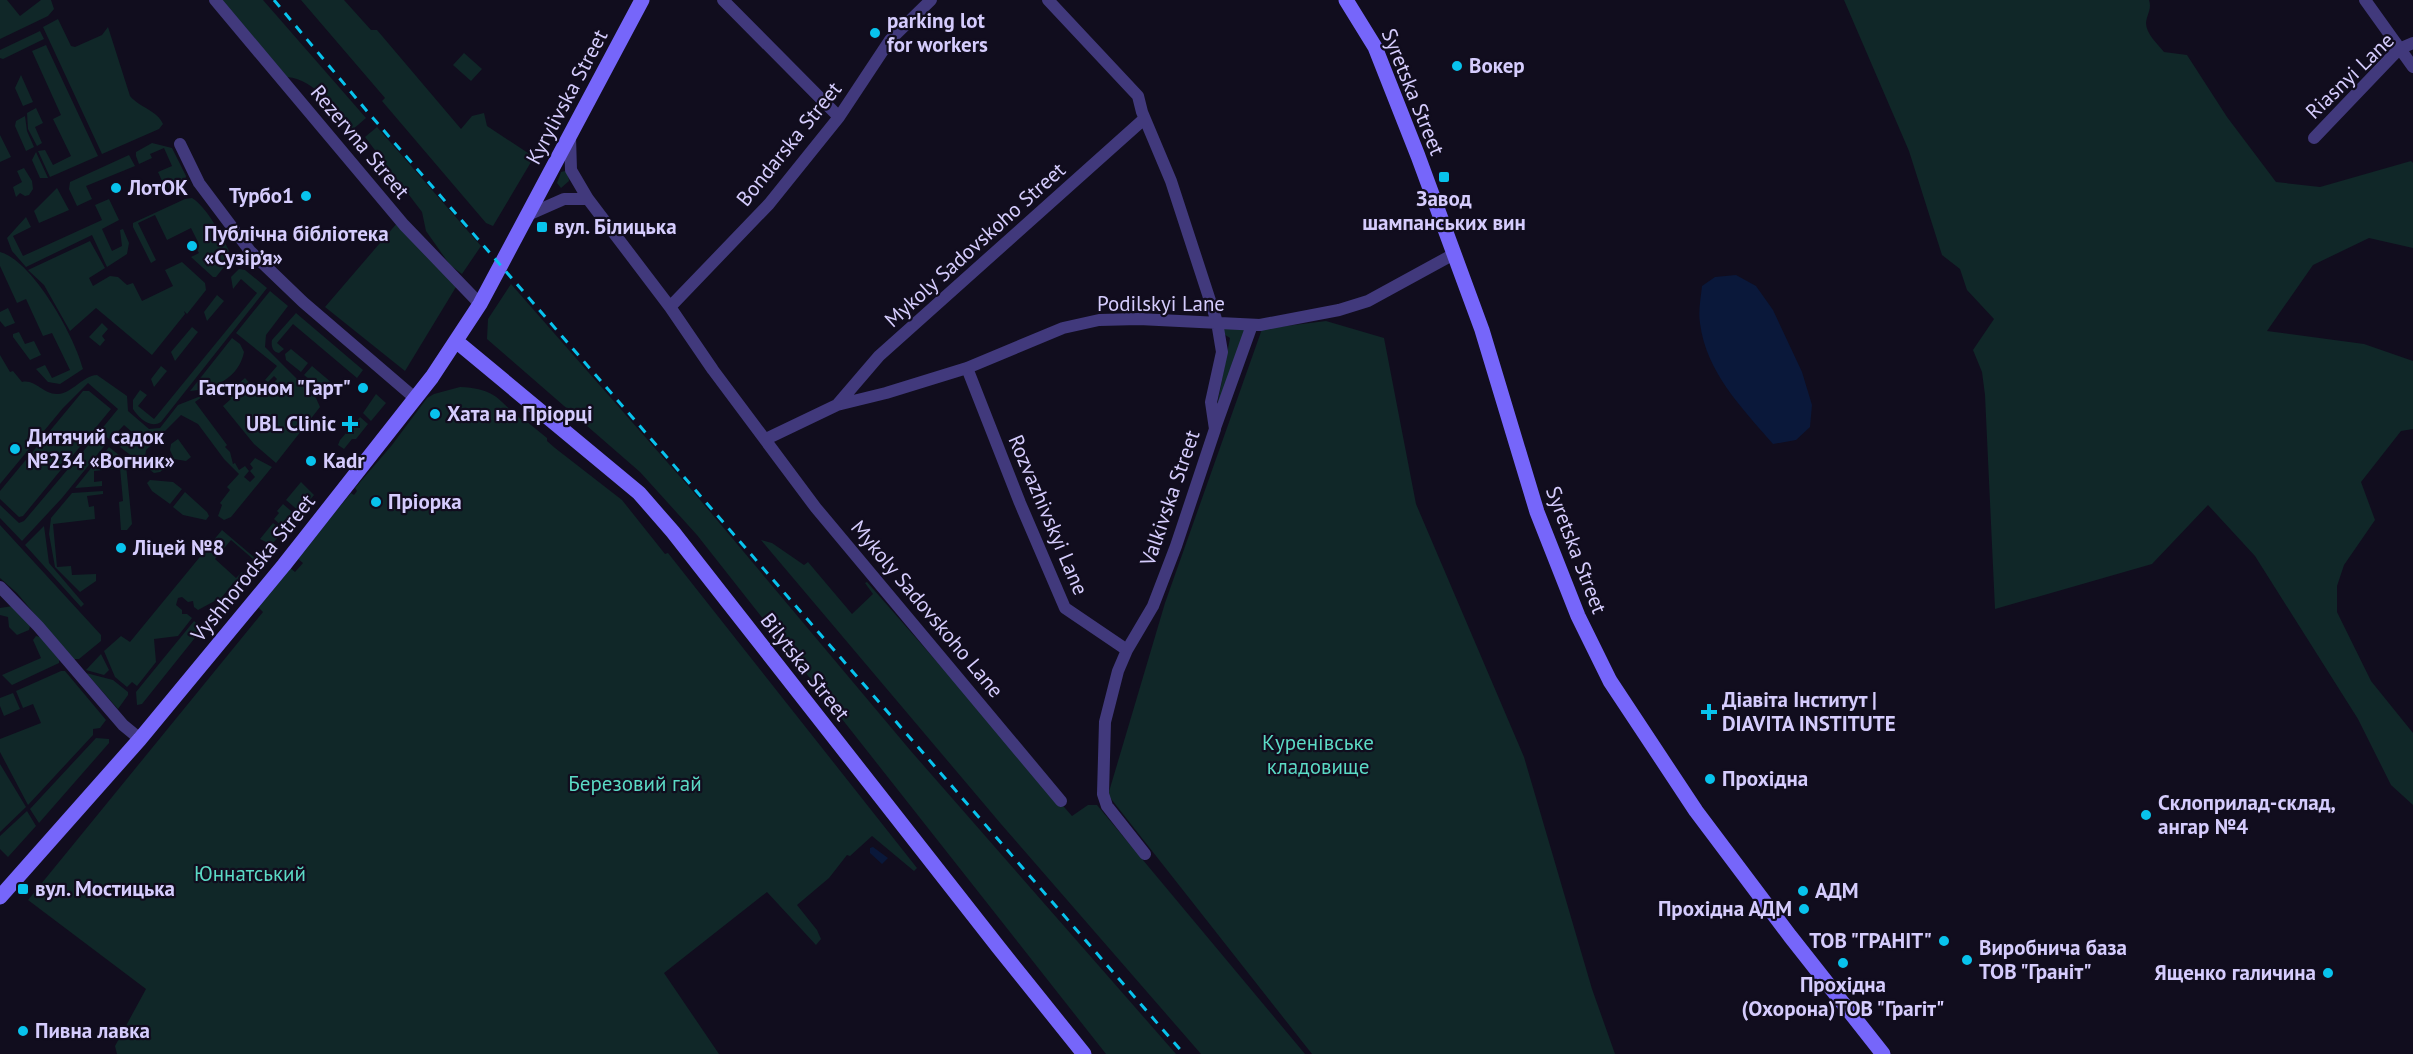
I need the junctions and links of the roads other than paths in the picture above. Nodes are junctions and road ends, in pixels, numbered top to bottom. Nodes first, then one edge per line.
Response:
1 (215, 0) edge
2 (642, 0) edge
3 (723, 0) edge
4 (931, 0) edge
5 (1048, 0) edge
6 (1346, 0) edge
7 (2365, 0) edge
8 (2413, 43) edge
9 (2399, 49) junction
10 (2413, 67) edge
11 (839, 117) junction
12 (1144, 119) junction
13 (570, 136) junction
14 (2314, 138) dead end
15 (180, 144) dead end
16 (588, 200) junction
17 (530, 214) junction
18 (1454, 254) junction
19 (480, 304) junction
20 (670, 307) junction
21 (1217, 322) junction
22 (1252, 325) junction
23 (456, 341) junction
24 (967, 368) junction
25 (416, 399) junction
26 (837, 405) junction
27 (1215, 429) junction
28 (766, 439) junction
29 (0, 587) edge
30 (1127, 650) junction
31 (140, 740) junction
32 (1061, 801) dead end
33 (1145, 854) dead end
34 (0, 897) edge
35 (1084, 1054) edge
36 (1883, 1054) edge

1 - 19 street, Rezervna Street
2 - 13 main road, Kyrylivska Street
3 - 11 street
4 - 11 street, Bondarska Street
5 - 12 street, Valkivska Street
6 - 18 main road, Syretska Street
7 - 9 street
8 - 9 street, Riasnyi Lane
9 - 10 street
9 - 14 street, Riasnyi Lane
11 - 20 street, Bondarska Street
12 - 21 street, Valkivska Street
12 - 26 street, Mykoly Sadovskoho Street
13 - 16 street
13 - 17 main road, Kyrylivska Street
15 - 25 street
16 - 17 street
16 - 20 street
17 - 19 main road, Vyshhorodska Street
18 - 22 street, Podilskyi Lane
18 - 36 main road, Syretska Street
19 - 23 main road, Vyshhorodska Street
20 - 28 street
21 - 22 street, Podilskyi Lane
21 - 24 street, Podilskyi Lane
21 - 27 street, Valkivska Street
22 - 27 street
23 - 25 main road, Vyshhorodska Street
23 - 35 main road, Bilytska Street
24 - 26 street, Podilskyi Lane
24 - 30 street, Rozvazhivskyi Lane
25 - 31 main road, Vyshhorodska Street
26 - 28 street, Podilskyi Lane
27 - 30 street, Valkivska Street
28 - 32 street, Mykoly Sadovskoho Lane
29 - 31 street
30 - 33 street, Valkivska Street
31 - 34 main road, Vyshhorodska Street

